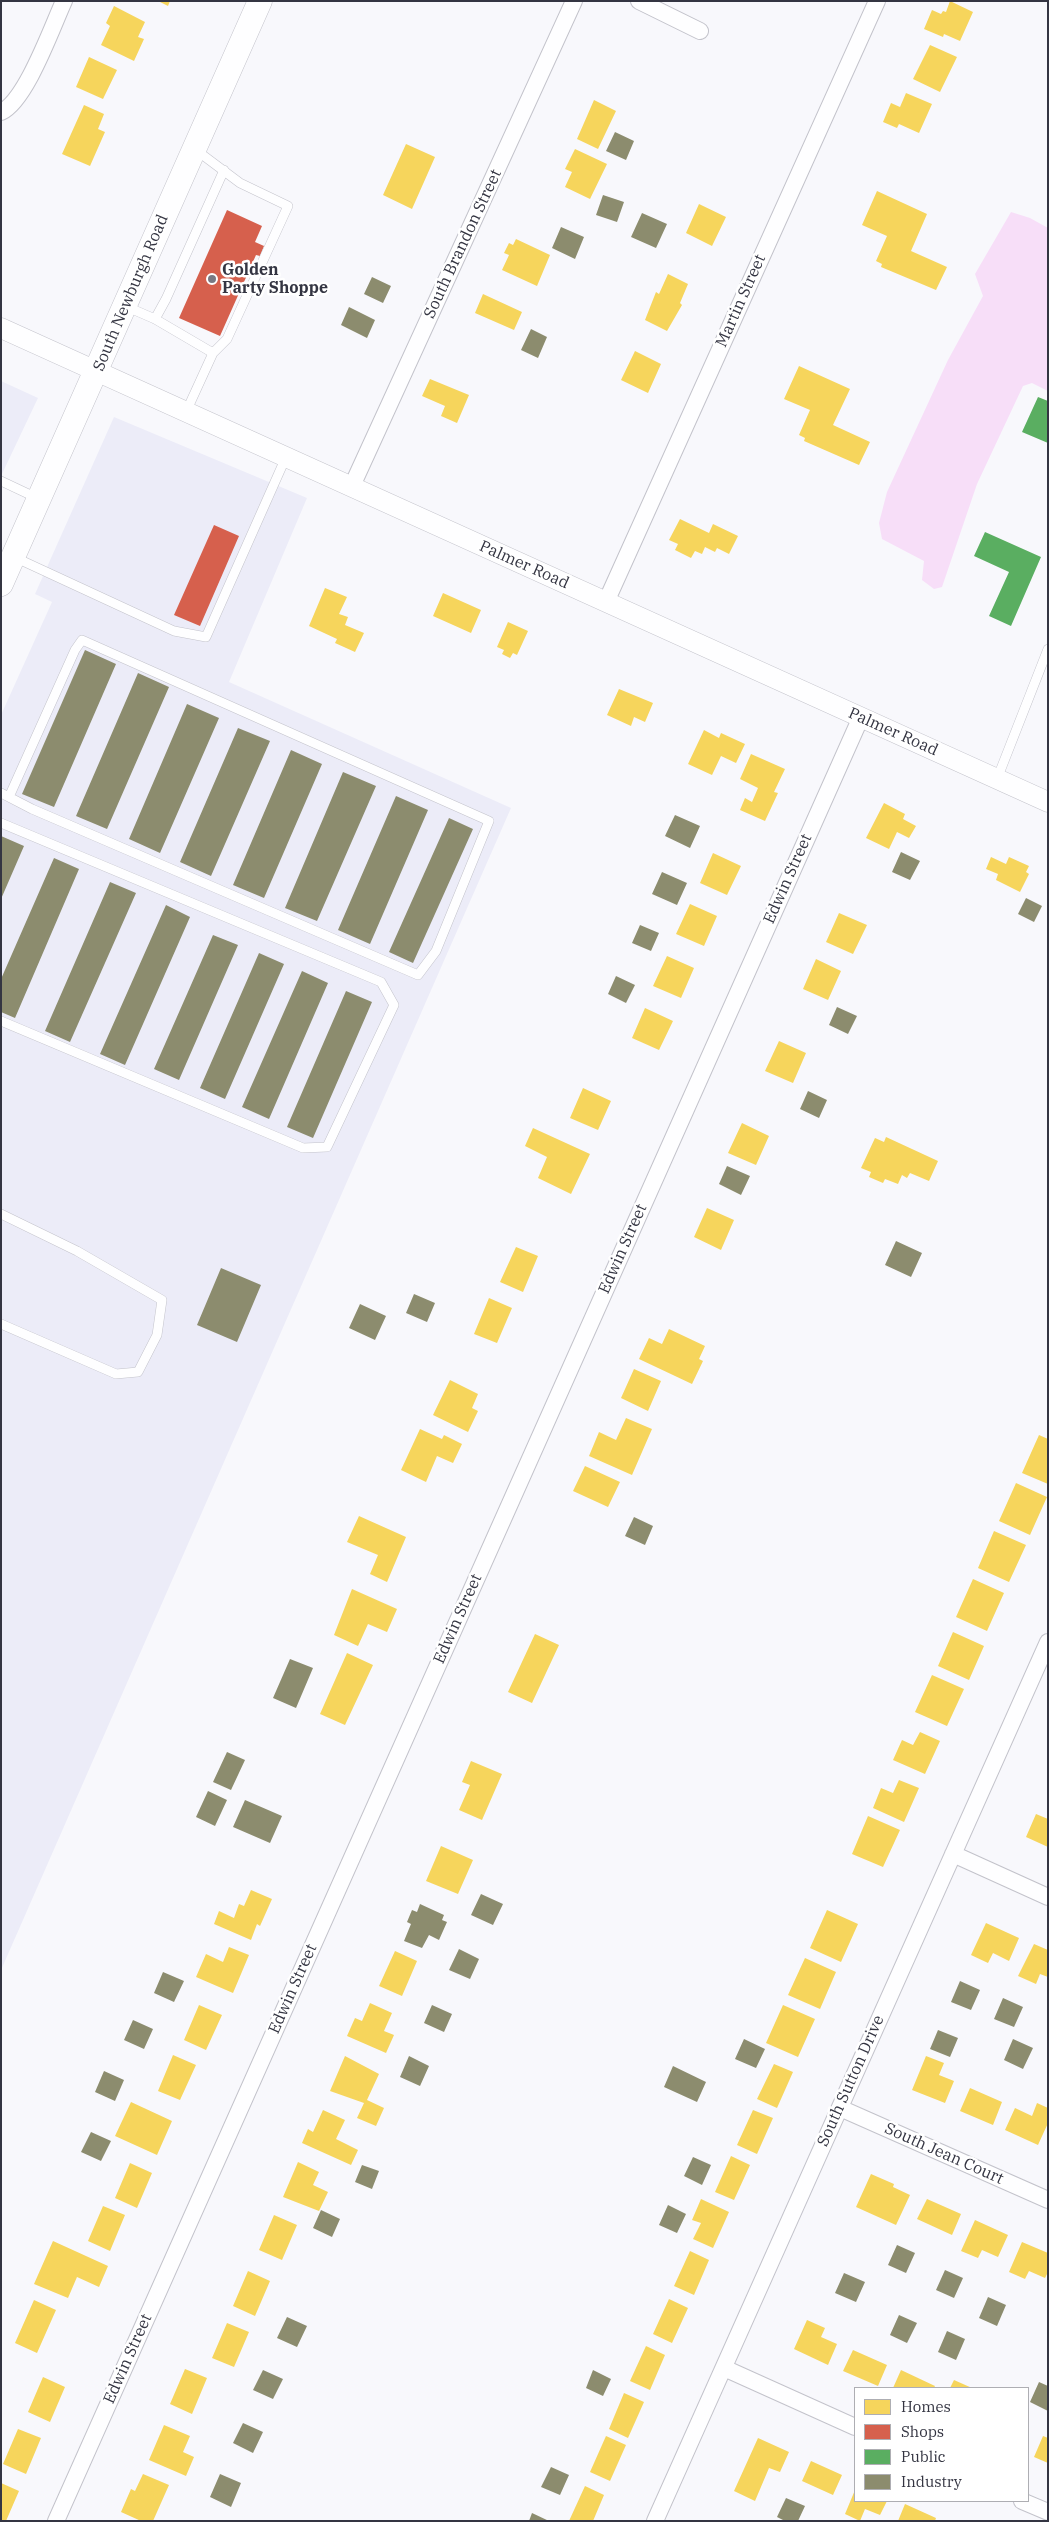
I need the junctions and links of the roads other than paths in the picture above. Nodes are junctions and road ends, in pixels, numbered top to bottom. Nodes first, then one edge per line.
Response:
1 (64, 1) edge
2 (260, 1) edge
3 (574, 1) edge
4 (639, 1) edge
5 (877, 1) edge
6 (700, 31) dead end
7 (1, 112) edge
8 (195, 149) junction
9 (224, 170) junction
10 (124, 305) junction
11 (155, 319) junction
12 (1, 328) edge
13 (213, 353) junction
14 (96, 372) junction
15 (186, 412) junction
16 (286, 456) junction
17 (1, 481) edge
18 (352, 486) junction
19 (40, 499) junction
20 (14, 556) junction
21 (1, 584) edge
22 (606, 602) junction
23 (1048, 649) edge
24 (861, 718) junction
25 (997, 779) junction
26 (5, 795) edge
27 (1048, 802) edge
28 (1, 823) edge
29 (1, 1021) edge
30 (1, 1214) edge
31 (1, 1324) edge
32 (1048, 1642) edge
33 (953, 1854) junction
34 (1048, 1897) edge
35 (840, 2108) junction
36 (1048, 2200) edge
37 (724, 2368) junction
38 (854, 2427) edge
39 (1024, 2502) edge
40 (1048, 2512) edge
41 (56, 2521) edge
42 (655, 2521) edge

1 - 7 street
2 - 8 main road, South Newburgh Road
3 - 18 street, South Brandon Street
4 - 6 street
5 - 22 street, Martin Street
8 - 9 lane
8 - 10 main road, South Newburgh Road
9 - 11 lane
9 - 13 lane
10 - 11 lane
10 - 14 main road, South Newburgh Road
11 - 13 lane
12 - 14 street, Palmer Road
13 - 15 lane
14 - 15 street, Palmer Road
14 - 19 main road, South Newburgh Road
15 - 16 street, Palmer Road
16 - 18 street, Palmer Road
16 - 20 lane
17 - 19 lane
18 - 22 street, Palmer Road
19 - 20 main road, South Newburgh Road
20 - 21 main road, South Newburgh Road
22 - 24 street, Palmer Road
23 - 25 lane
24 - 25 street, Palmer Road
24 - 41 street, Edwin Street
25 - 27 street, Palmer Road
26 - 26 lane
28 - 29 lane
30 - 31 lane
32 - 33 street, South Sutton Drive
33 - 34 street
33 - 35 street, South Sutton Drive
35 - 36 street, South Jean Court
35 - 37 street, South Sutton Drive
37 - 38 street
37 - 42 street, South Sutton Drive
39 - 40 street

